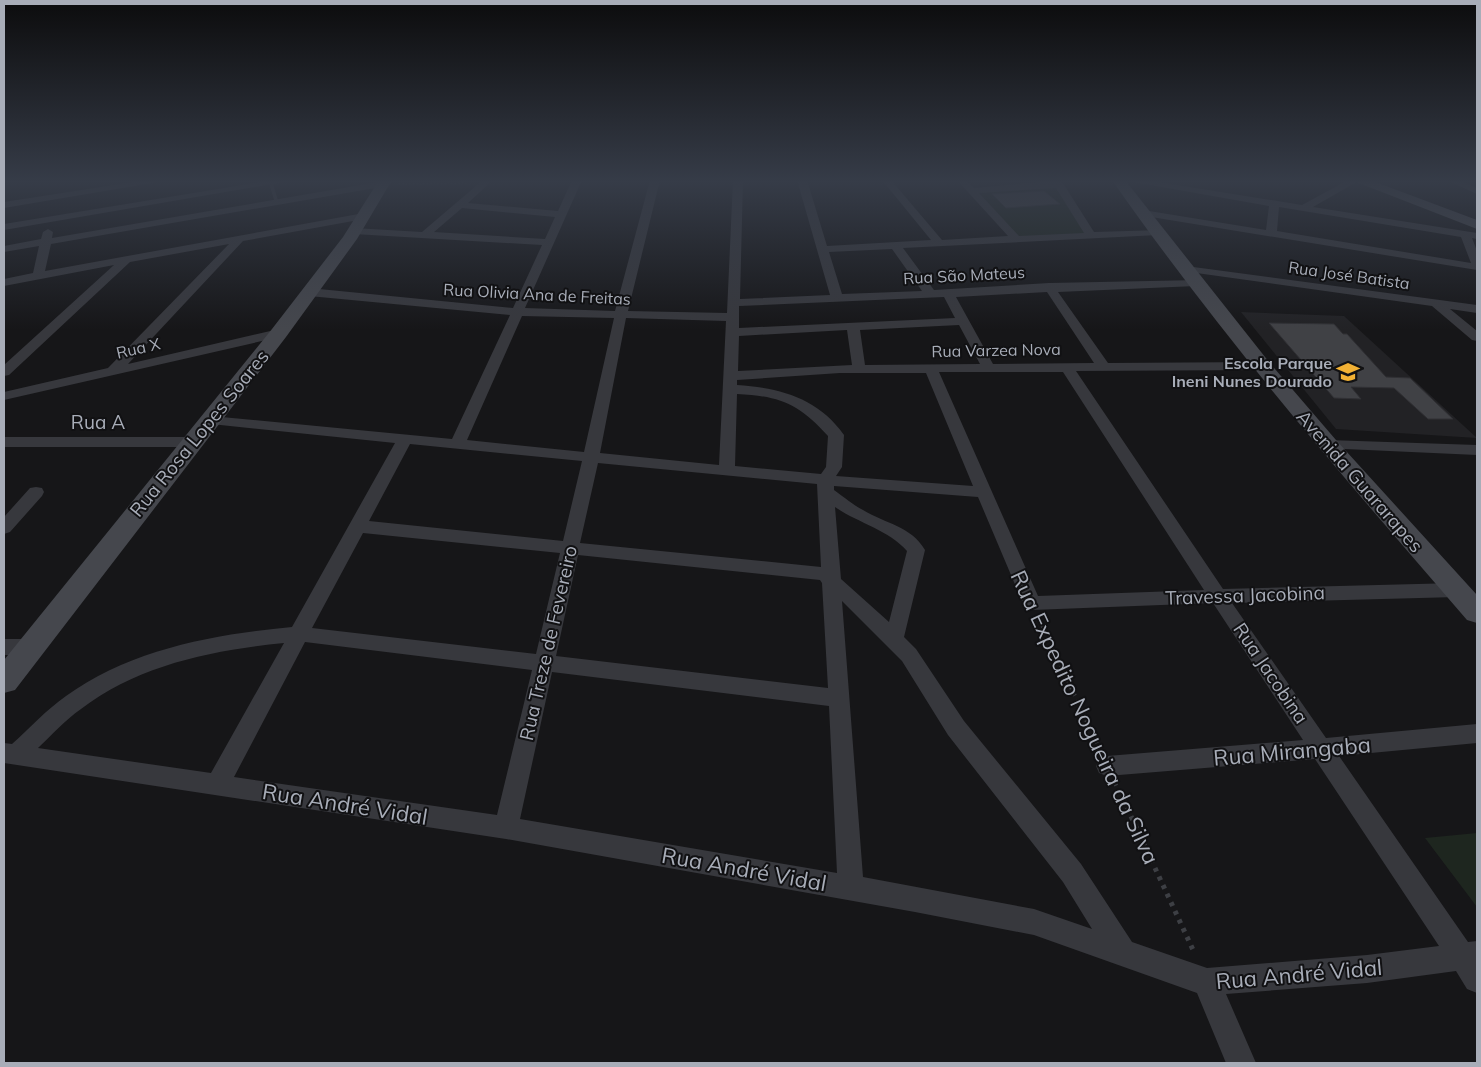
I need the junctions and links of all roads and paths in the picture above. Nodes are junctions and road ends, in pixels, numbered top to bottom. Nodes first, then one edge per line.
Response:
1 (49, 230) edge
2 (114, 230) edge
3 (315, 230) edge
4 (355, 230) edge
5 (393, 230) edge
6 (430, 230) edge
7 (554, 230) edge
8 (642, 230) edge
9 (736, 230) edge
10 (817, 230) edge
11 (929, 230) edge
12 (1007, 230) edge
13 (1088, 230) edge
14 (1246, 230) edge
15 (1271, 230) edge
16 (1412, 230) edge
17 (1437, 230) edge
18 (1158, 232) joint
19 (1271, 234) junction
20 (1465, 234) junction
21 (424, 235) junction
22 (1091, 235) junction
23 (1477, 236) edge
24 (1016, 239) junction
25 (238, 240) junction
26 (46, 241) junction
27 (549, 242) junction
28 (940, 243) junction
29 (896, 246) junction
30 (4, 249) edge
31 (823, 249) junction
32 (1414, 257) junction
33 (126, 260) junction
34 (1477, 264) edge
35 (1477, 268) edge
36 (1191, 275) junction
37 (38, 276) junction
38 (4, 282) edge
39 (1049, 287) junction
40 (309, 292) junction
41 (947, 292) junction
42 (930, 293) junction
43 (837, 297) junction
44 (734, 303) junction
45 (1435, 303) junction
46 (1477, 309) edge
47 (517, 312) junction
48 (620, 315) junction
49 (733, 318) junction
50 (963, 321) junction
51 (853, 326) junction
52 (733, 332) junction
53 (279, 333) junction
54 (1477, 337) edge
55 (1066, 366) junction
56 (1103, 366) junction
57 (1262, 366) junction
58 (989, 368) junction
59 (859, 369) junction
60 (931, 369) junction
61 (113, 371) junction
62 (4, 372) edge
63 (731, 382) junction
64 (4, 396) edge
65 (210, 420) junction
66 (404, 440) junction
67 (4, 442) edge
68 (192, 442) junction
69 (457, 445) junction
70 (1328, 445) junction
71 (1477, 450) edge
72 (591, 457) junction
73 (728, 470) junction
74 (825, 486) junction
75 (36, 492) dead end
76 (983, 492) junction
77 (356, 526) junction
78 (4, 528) edge
79 (570, 547) junction
80 (829, 576) junction
81 (1457, 590) junction
82 (1218, 595) junction
83 (1032, 603) junction
84 (1477, 613) edge
85 (298, 634) junction
86 (894, 639) junction
87 (4, 647) edge
88 (31, 647) junction
89 (543, 663) junction
90 (4, 681) edge
91 (839, 698) junction
92 (1477, 733) edge
93 (1322, 749) junction
94 (10, 754) edge
95 (1107, 766) junction
96 (217, 785) junction
97 (506, 828) junction
98 (851, 887) junction
99 (1123, 953) junction
100 (1470, 956) edge
101 (1477, 979) edge
102 (1207, 982) junction
103 (1241, 1063) edge

1 - 26 street
2 - 26 street
3 - 25 street
4 - 40 street, Rua Rosa Lopes Soares
5 - 21 street
6 - 21 street
7 - 27 street
8 - 48 street, Rua Treze de Fevereiro
9 - 44 street
10 - 31 street
11 - 28 street
12 - 24 street
13 - 22 street
14 - 19 street
15 - 19 street
16 - 32 street
17 - 20 street
18 - 22 street
18 - 36 street, Avenida Guararapes
19 - 32 street
20 - 23 street
20 - 34 street
21 - 27 street
22 - 24 street
24 - 28 street
25 - 33 street
25 - 61 street
26 - 30 street
26 - 37 street
27 - 47 street
28 - 29 street
29 - 31 street
29 - 42 street
31 - 43 street
32 - 35 street
33 - 37 street
33 - 62 street
36 - 39 street, Rua São Mateus
36 - 45 street, Rua José Batista
36 - 57 street, Avenida Guararapes
37 - 38 street
39 - 41 street, Rua São Mateus
39 - 56 street
40 - 47 street, Rua Olivia Ana de Freitas
40 - 53 street, Rua Rosa Lopes Soares
41 - 42 street, Rua São Mateus
41 - 50 street
42 - 43 street, Rua São Mateus
43 - 44 street, Rua São Mateus
44 - 49 street
45 - 46 street, Rua José Batista
45 - 54 street
47 - 48 street, Rua Olivia Ana de Freitas
47 - 69 street
48 - 49 street, Rua Olivia Ana de Freitas
48 - 72 street, Rua Treze de Fevereiro
49 - 52 street
50 - 51 street
50 - 58 street
51 - 52 street
51 - 59 street
52 - 63 street
53 - 61 street, Rua X
53 - 65 street, Rua Rosa Lopes Soares
55 - 56 street, Rua Varzea Nova
55 - 58 street, Rua Varzea Nova
55 - 82 street, Rua Jacobina
56 - 57 street, Rua Varzea Nova
57 - 70 street, Avenida Guararapes
58 - 60 street, Rua Varzea Nova
59 - 60 street, Rua Varzea Nova
59 - 63 street, Rua Varzea Nova
60 - 76 street, Rua Expedito Nogueira da Silva
61 - 64 street, Rua X
63 - 73 street
63 - 74 street
65 - 66 street
65 - 68 street, Rua Rosa Lopes Soares
66 - 69 street
66 - 77 street
67 - 68 street, Rua A
68 - 88 street, Rua Rosa Lopes Soares
69 - 72 street
70 - 71 street
70 - 81 street, Avenida Guararapes
72 - 73 street
72 - 79 street, Rua Treze de Fevereiro
73 - 74 street
74 - 76 street
74 - 80 street
74 - 86 street
75 - 78 street
76 - 83 street, Rua Expedito Nogueira da Silva
77 - 79 street
77 - 85 street
79 - 80 street
79 - 89 street, Rua Treze de Fevereiro
80 - 86 street
80 - 91 street
81 - 82 street, Travessa Jacobina
81 - 84 street, Avenida Guararapes
82 - 83 street, Travessa Jacobina
82 - 93 street, Rua Jacobina
83 - 95 path, Rua Expedito Nogueira da Silva
85 - 89 street
85 - 94 street
85 - 96 street
86 - 99 street
87 - 88 street
88 - 90 street, Rua Rosa Lopes Soares
89 - 91 street
89 - 97 street, Rua Treze de Fevereiro
91 - 98 street
92 - 93 street, Rua Mirangaba
93 - 95 street, Rua Mirangaba
93 - 100 street, Rua Jacobina
94 - 96 street, Rua André Vidal
95 - 102 path, Rua Expedito Nogueira da Silva
96 - 97 street, Rua André Vidal
97 - 98 street, Rua André Vidal
98 - 99 street, Rua André Vidal
99 - 102 street, Rua André Vidal
100 - 101 street, Rua Jacobina
100 - 102 street, Rua André Vidal
102 - 103 street

